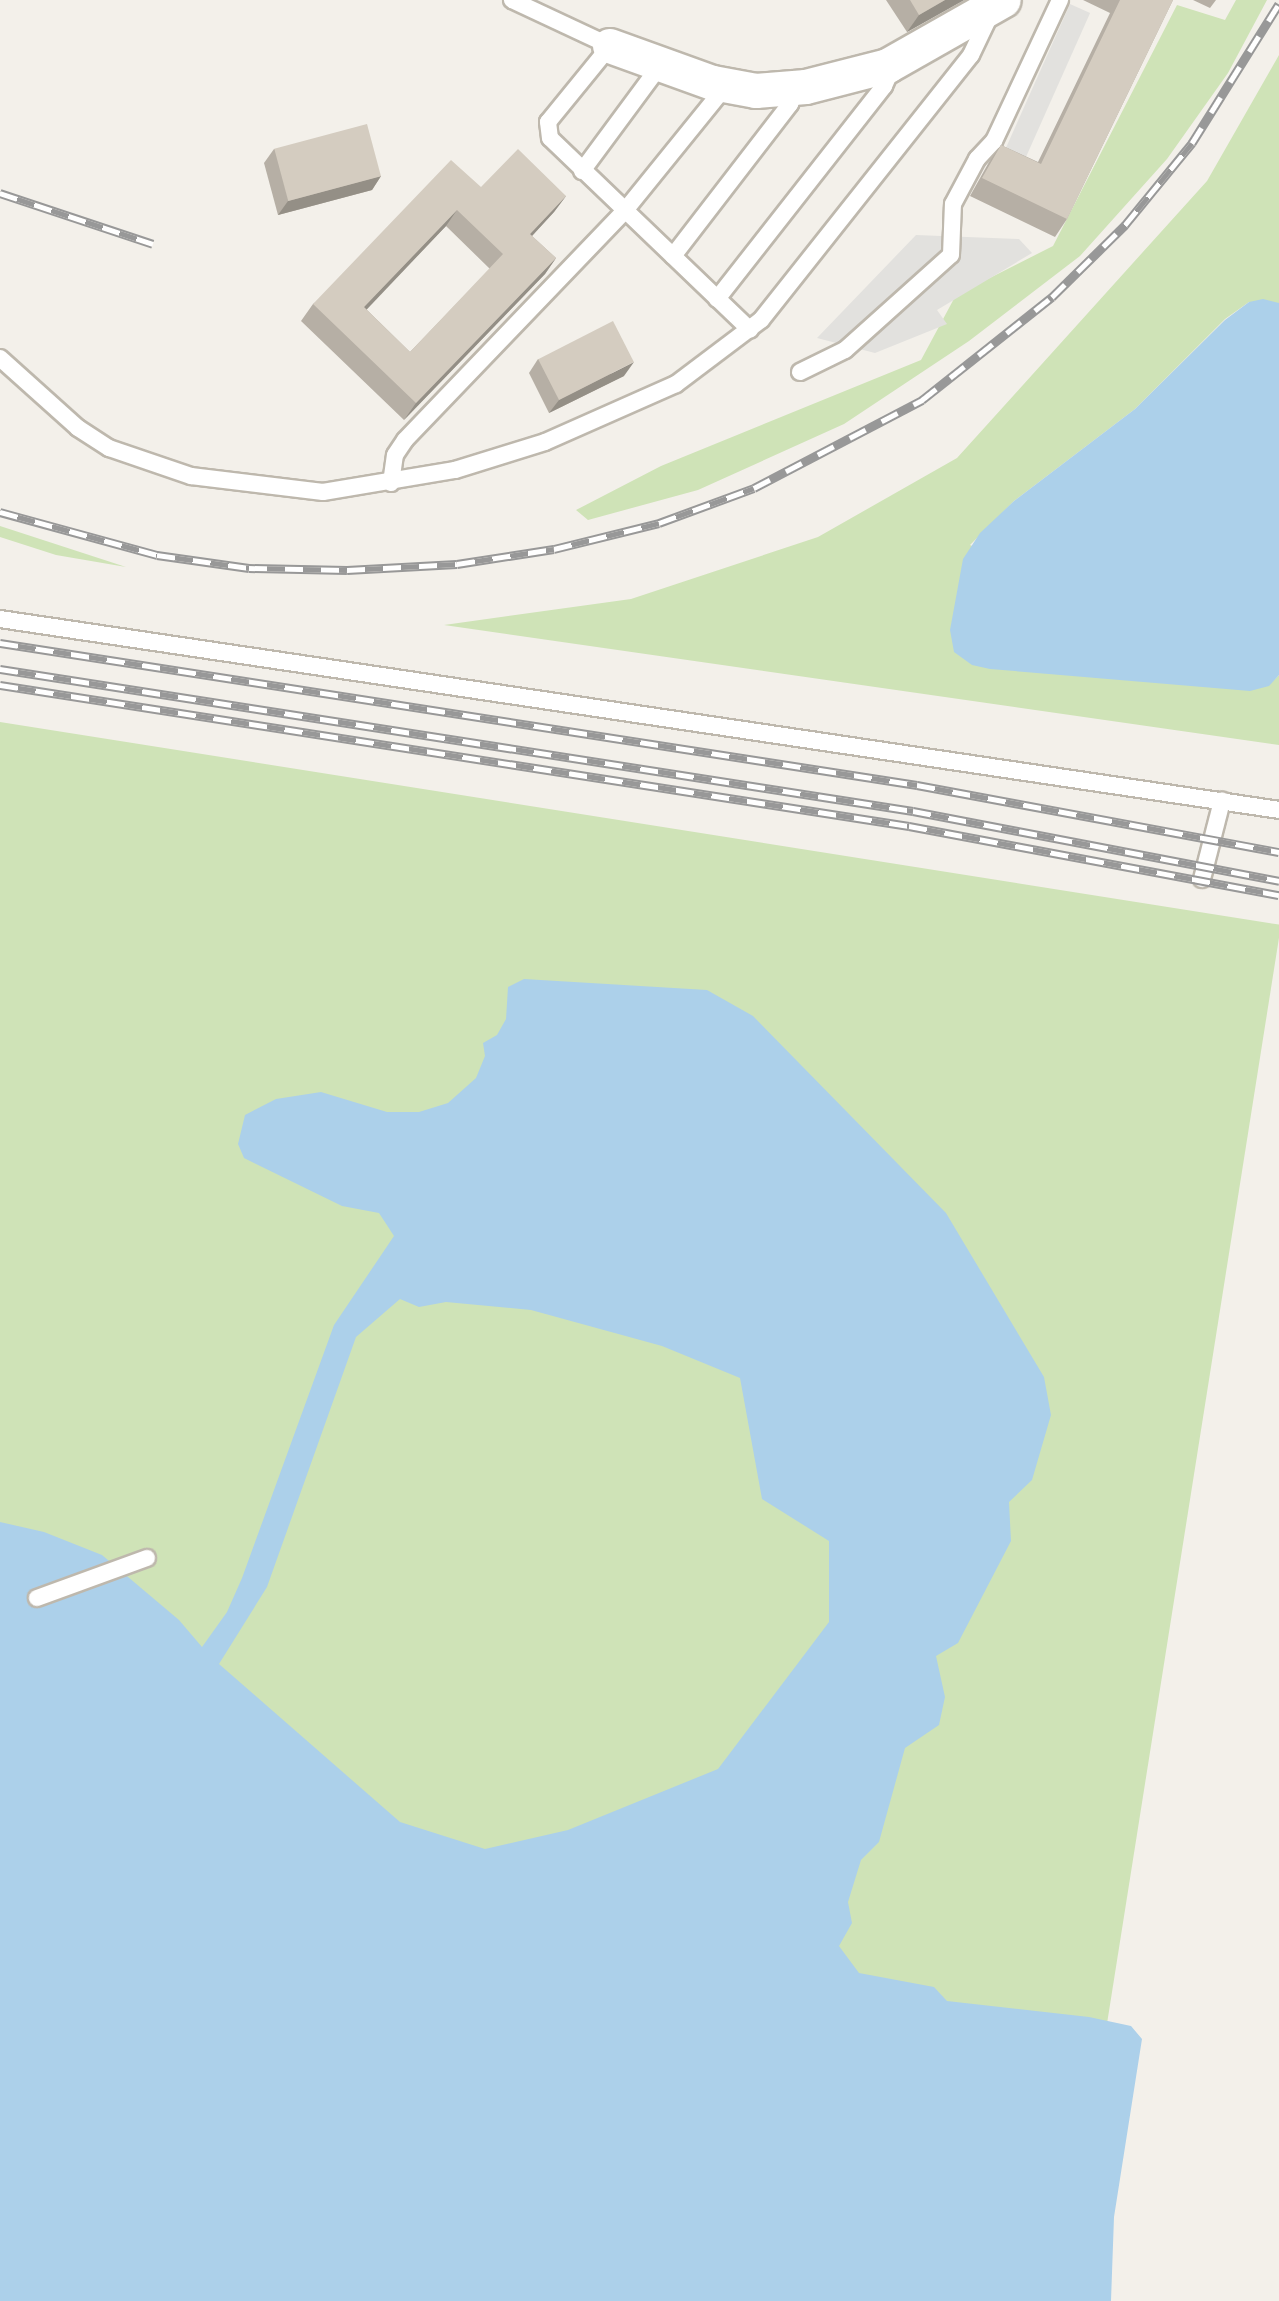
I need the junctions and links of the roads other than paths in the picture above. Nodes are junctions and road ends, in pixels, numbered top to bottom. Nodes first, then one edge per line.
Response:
1 (512, 0) edge
2 (1060, 0) edge
3 (998, 4) edge
4 (610, 46) junction
5 (896, 62) junction
6 (659, 67) junction
7 (726, 86) junction
8 (797, 88) junction
9 (582, 171) junction
10 (623, 213) junction
11 (673, 256) junction
12 (717, 299) junction
13 (750, 330) junction
14 (0, 358) edge
15 (800, 372) dead end
16 (391, 483) junction
17 (0, 619) edge
18 (1222, 801) junction
19 (1279, 810) edge
20 (1202, 879) dead end
21 (147, 1558) dead end
22 (37, 1598) dead end

1 - 4 lane
2 - 15 lane
3 - 5 street
3 - 13 lane
4 - 6 street
4 - 9 lane
5 - 8 street
5 - 12 lane
6 - 7 street
6 - 9 lane
7 - 8 street
7 - 10 lane
8 - 11 lane
9 - 10 lane
10 - 11 lane
10 - 16 lane
11 - 12 lane
12 - 13 lane
13 - 16 lane
14 - 16 lane
17 - 18 lane
18 - 19 lane
18 - 20 lane
21 - 22 lane

